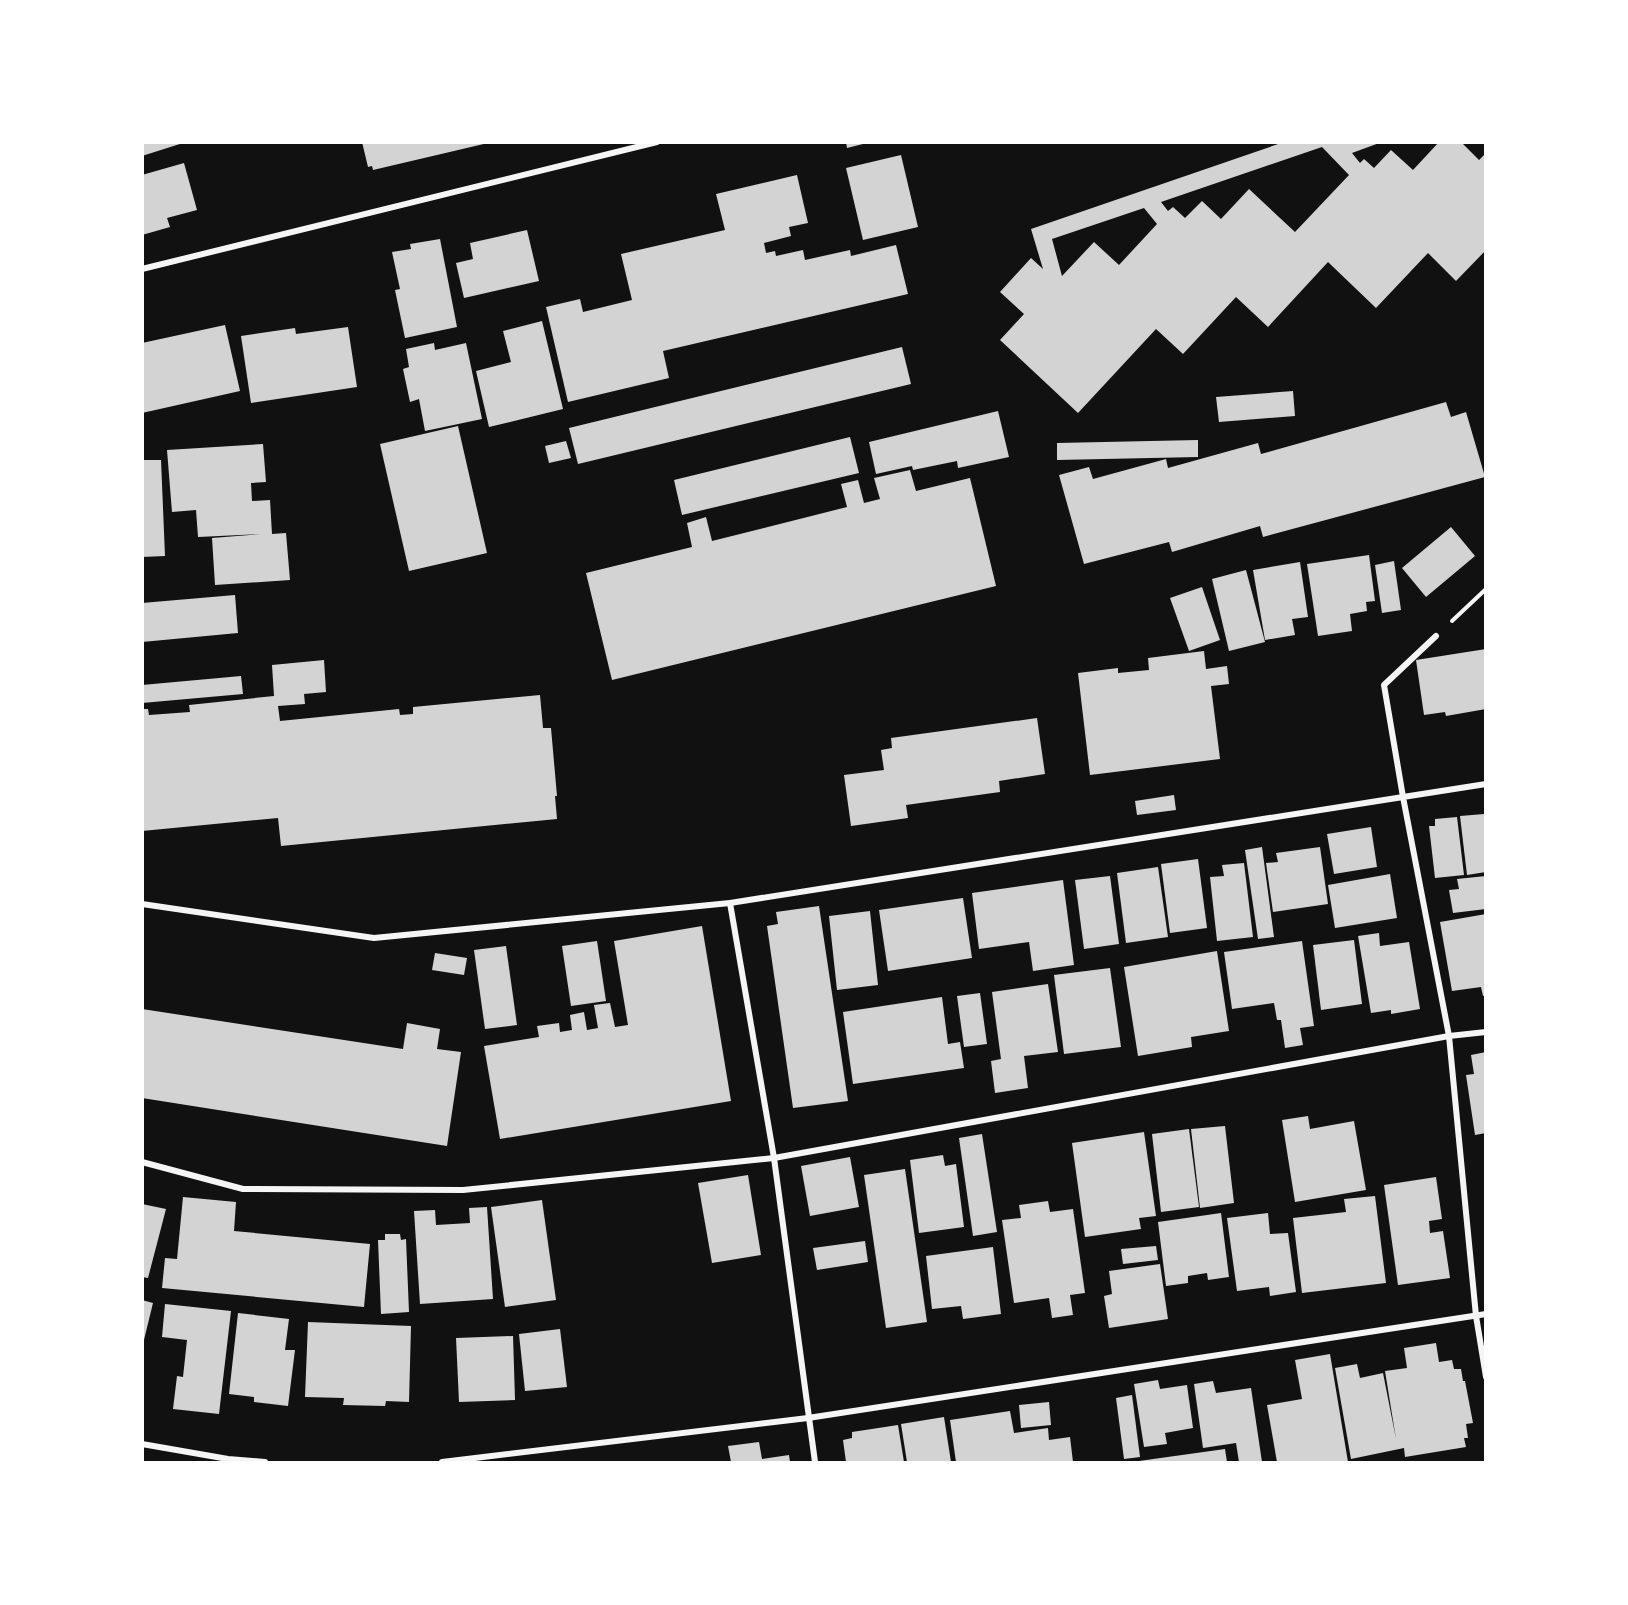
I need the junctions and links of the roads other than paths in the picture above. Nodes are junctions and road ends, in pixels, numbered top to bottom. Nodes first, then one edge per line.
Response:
1 (657, 142) edge
2 (142, 269) edge
3 (1436, 636) road end
4 (1485, 784) edge
5 (1403, 797) junction
6 (730, 903) junction
7 (142, 904) edge
8 (1485, 1032) edge
9 (1449, 1036) junction
10 (774, 1158) junction
11 (142, 1162) edge
12 (1485, 1314) edge
13 (1476, 1316) junction
14 (1485, 1377) edge
15 (808, 1418) junction
16 (142, 1444) edge
17 (264, 1462) edge
18 (441, 1462) edge
19 (815, 1462) edge

1 - 2 street
3 - 5 street
4 - 5 street
5 - 6 street
5 - 9 street
6 - 7 street
6 - 10 street
8 - 9 street
9 - 10 street
9 - 13 street
10 - 11 street
10 - 15 street
12 - 13 street
13 - 14 street
13 - 15 street
15 - 18 street
15 - 19 street
16 - 17 street

